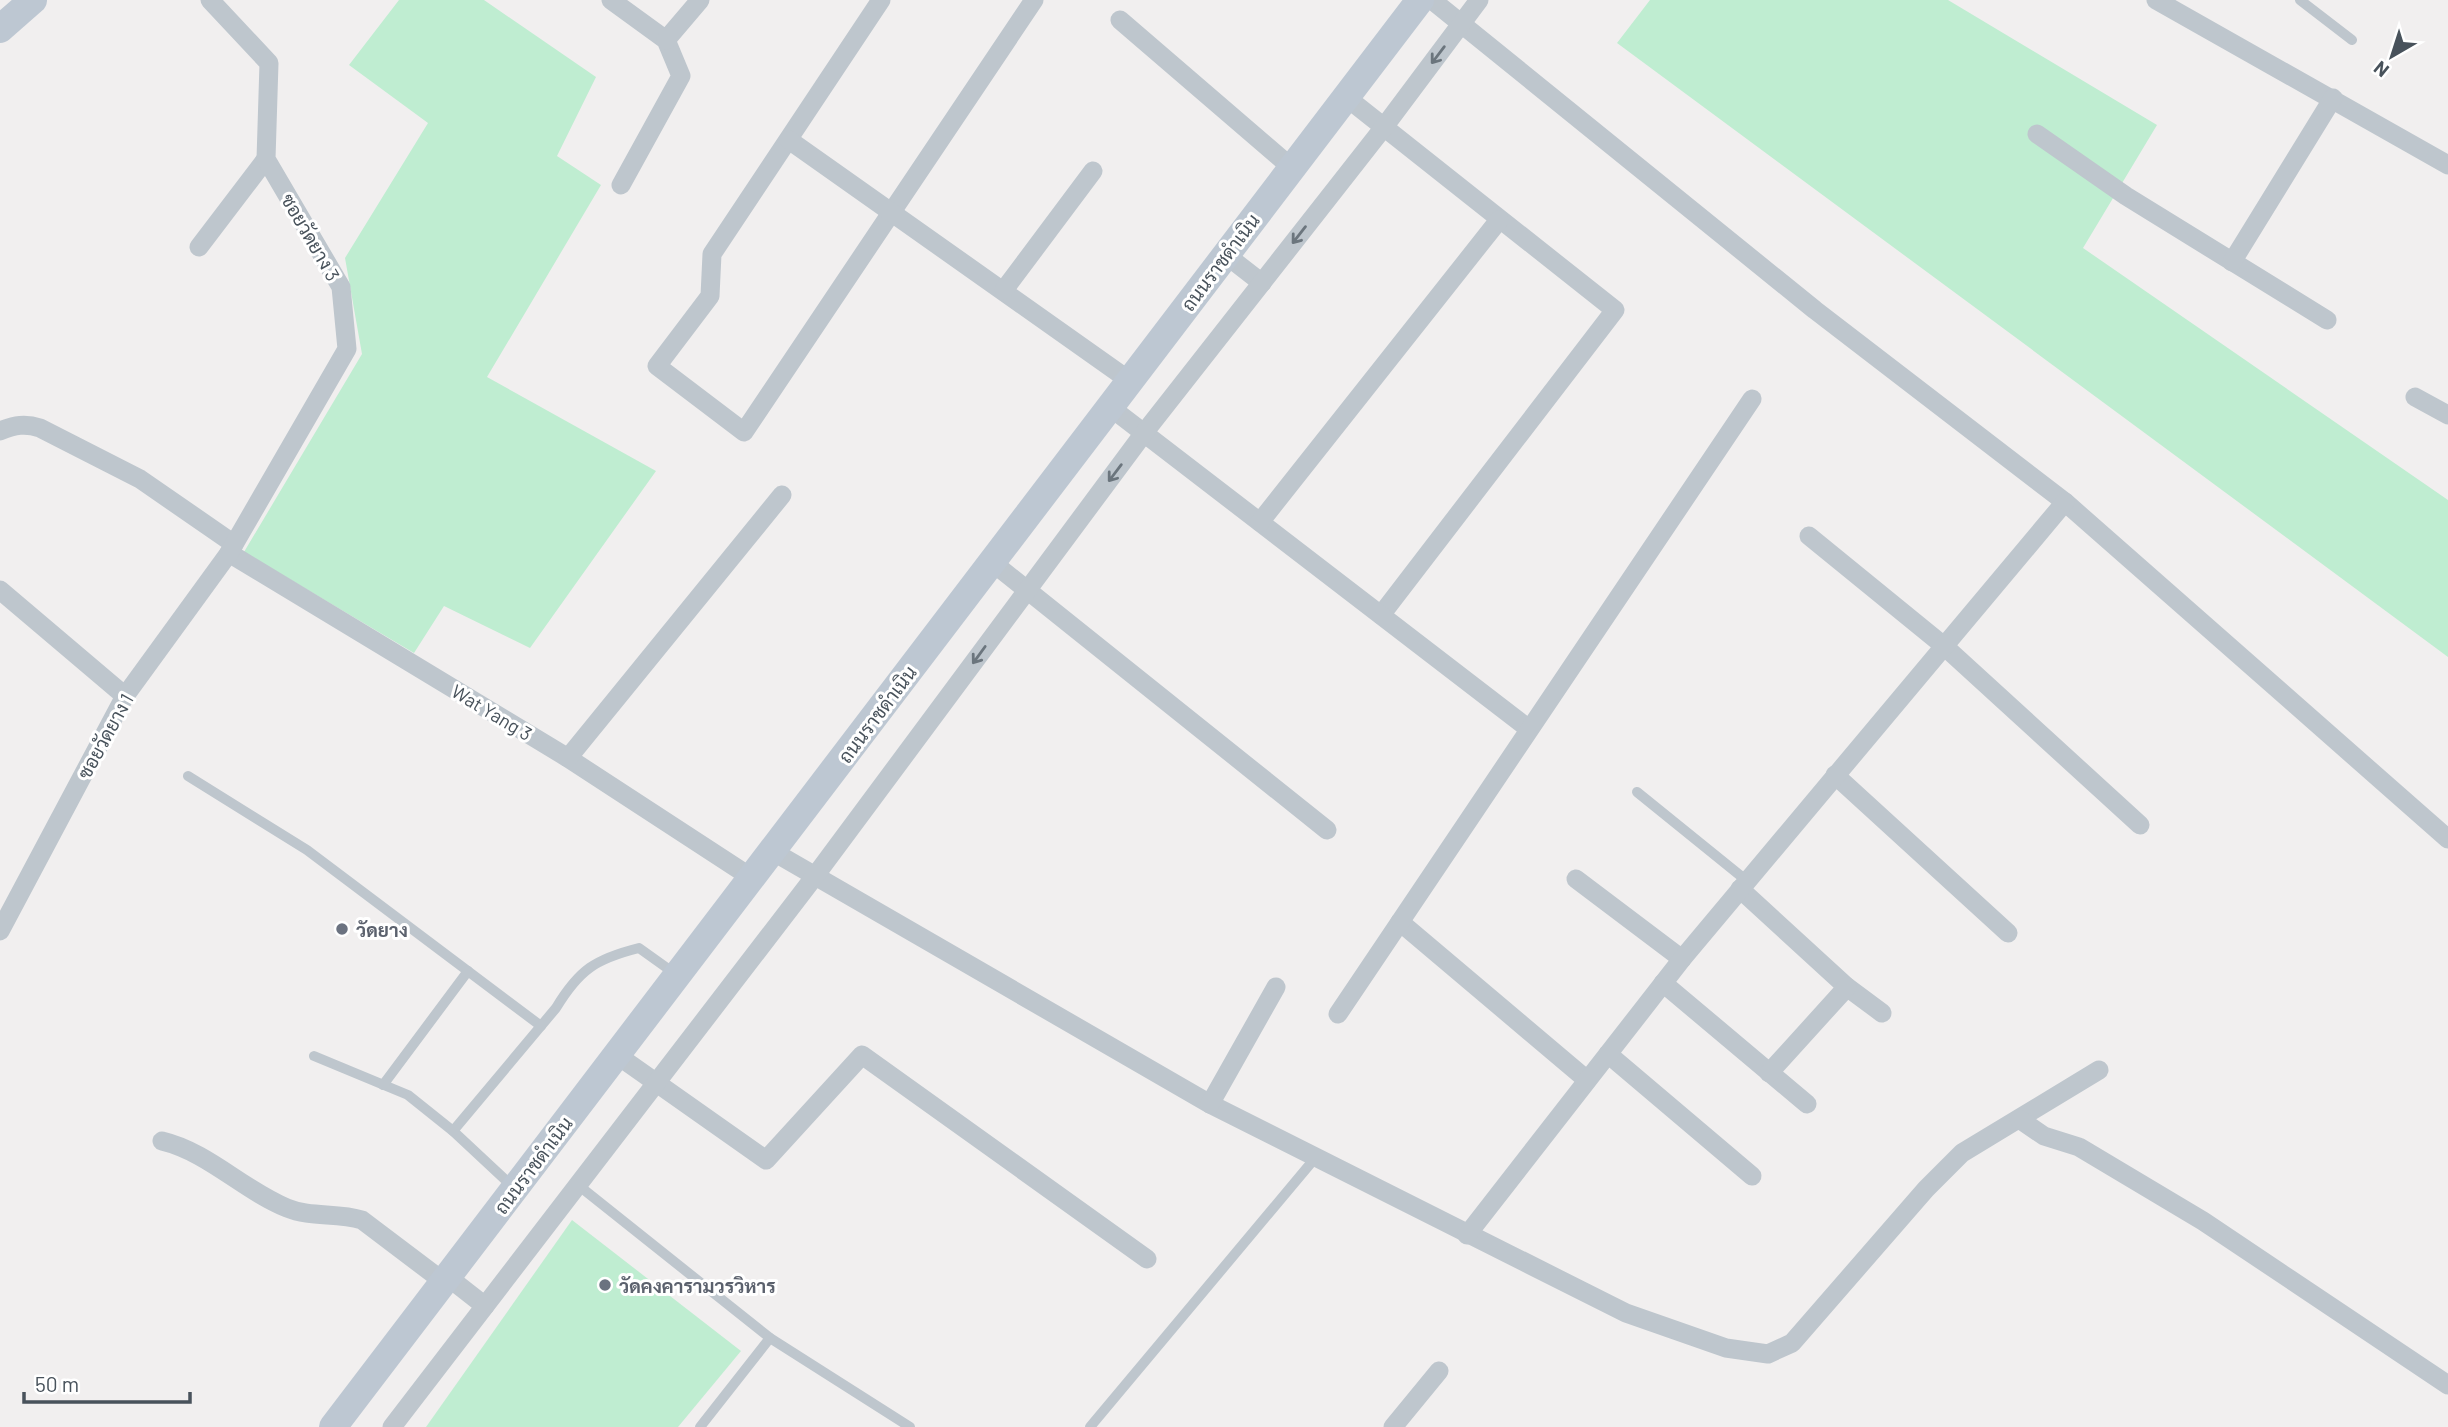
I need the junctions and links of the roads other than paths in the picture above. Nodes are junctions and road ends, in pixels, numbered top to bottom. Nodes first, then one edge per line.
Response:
1 (33, 0) edge
2 (210, 0) edge
3 (611, 0) edge
4 (700, 0) edge
5 (881, 0) edge
6 (1034, 0) edge
7 (1420, 0) edge
8 (1432, 0) edge
9 (1479, 0) edge
10 (2156, 0) edge
11 (2300, 0) edge
12 (1121, 20) dead end
13 (1461, 23) junction
14 (0, 29) edge
15 (666, 40) junction
16 (2352, 40) dead end
17 (1346, 97) junction
18 (2333, 99) junction
19 (1384, 127) junction
20 (2038, 134) dead end
21 (789, 140) junction
22 (266, 159) junction
23 (2448, 165) edge
24 (1292, 167) junction
25 (1093, 171) dead end
26 (621, 186) dead end
27 (891, 212) junction
28 (1499, 220) junction
29 (200, 247) dead end
30 (1226, 255) junction
31 (2232, 262) junction
32 (1262, 283) junction
33 (1004, 290) junction
34 (2327, 320) dead end
35 (1130, 381) junction
36 (2415, 397) dead end
37 (1752, 399) dead end
38 (1110, 407) junction
39 (2448, 415) edge
40 (0, 431) edge
41 (1144, 433) junction
42 (782, 495) dead end
43 (2065, 502) junction
44 (1260, 522) junction
45 (1809, 536) dead end
46 (231, 549) junction
47 (992, 562) junction
48 (0, 590) edge
49 (1027, 590) junction
50 (1381, 615) junction
51 (1944, 646) junction
52 (125, 696) junction
53 (1529, 729) junction
54 (568, 758) junction
55 (1835, 775) junction
56 (188, 776) dead end
57 (1637, 792) dead end
58 (2140, 825) dead end
59 (1327, 830) dead end
60 (2448, 839) edge
61 (772, 851) junction
62 (816, 876) junction
63 (752, 878) junction
64 (1576, 879) dead end
65 (1744, 885) junction
66 (1400, 922) junction
67 (0, 931) edge
68 (2008, 933) dead end
69 (1682, 959) junction
70 (468, 971) junction
71 (677, 975) junction
72 (1663, 983) junction
73 (1847, 986) junction
74 (1276, 987) dead end
75 (1882, 1013) dead end
76 (1338, 1014) dead end
77 (541, 1026) junction
78 (1608, 1054) junction
79 (617, 1055) junction
80 (314, 1056) dead end
81 (2099, 1070) dead end
82 (1769, 1073) junction
83 (1587, 1080) junction
84 (657, 1083) junction
85 (383, 1085) junction
86 (1210, 1104) junction
87 (1807, 1104) dead end
88 (2019, 1119) junction
89 (453, 1131) junction
90 (162, 1141) dead end
91 (1316, 1157) junction
92 (1752, 1176) dead end
93 (579, 1185) junction
94 (515, 1189) junction
95 (1467, 1235) junction
96 (1147, 1259) dead end
97 (446, 1280) junction
98 (485, 1306) junction
99 (771, 1338) junction
100 (1439, 1371) dead end
101 (2448, 1385) edge
102 (333, 1427) edge
103 (392, 1427) edge
104 (700, 1427) edge
105 (910, 1427) edge
106 (1090, 1427) edge
107 (1393, 1427) edge

1 - 14 main road
2 - 22 street
3 - 15 street
4 - 15 street
5 - 21 street
6 - 27 street
7 - 17 main road, ถนนราชดำเนิน
8 - 13 street
9 - 13 street
10 - 18 street
11 - 16 lane
12 - 24 street
13 -> 19 street
13 - 43 street
15 - 26 street
17 - 19 street
17 - 24 main road, ถนนราชดำเนิน
18 - 23 street
18 - 31 street
19 - 28 street
19 -> 32 street
20 - 31 street
21 - 27 street
21 - 27 street
22 - 29 street
22 - 46 street, ซอยวัดยาง 3
24 - 30 main road, ถนนราชดำเนิน
25 - 33 street
27 - 33 street
28 - 44 street
28 - 50 street
30 - 32 street
30 - 35 main road, ถนนราชดำเนิน
31 - 34 street
32 - 41 street
33 - 35 street
35 - 38 main road, ถนนราชดำเนิน
36 - 39 street
37 - 53 street
38 - 41 street
38 - 47 main road, ถนนราชดำเนิน
40 - 46 street, Wat Yang 3
41 - 44 street
41 -> 49 street
42 - 54 street
43 - 51 street
43 - 60 street
44 - 50 street
45 - 51 street
46 - 52 street, ซอยวัดยาง 1
46 - 54 street, Wat Yang 3
47 - 49 street
47 - 61 main road, ถนนราชดำเนิน
48 - 52 street
49 - 59 street
49 -> 62 street
50 - 53 street
51 - 55 street
51 - 58 street
52 - 67 street, ซอยวัดยาง 1
53 - 66 street
54 - 63 street, Wat Yang 3
55 - 65 street
55 - 68 street
56 - 70 lane
57 - 65 lane
61 - 62 street
61 - 63 main road, ถนนราชดำเนิน
62 - 84 street
62 - 86 street
63 - 71 main road, ถนนราชดำเนิน
64 - 69 street
65 - 69 street
65 - 73 street
66 - 76 street
66 - 83 street
69 - 72 street
70 - 77 lane
70 - 85 lane
71 - 77 lane
71 - 79 main road, ถนนราชดำเนิน
72 - 78 street
72 - 82 street
73 - 75 street
73 - 82 street
74 - 86 street
77 - 89 lane
78 - 83 street
78 - 92 street
79 - 84 street
79 - 94 main road, ถนนราชดำเนิน
80 - 85 lane
81 - 88 street
82 - 87 street
83 - 95 street
84 - 93 street
84 - 96 street
85 - 89 lane
86 - 91 street
88 - 95 street
88 - 101 street
89 - 94 lane
90 - 97 street
91 - 95 street
91 - 106 lane
93 - 98 street
93 - 99 lane
94 - 97 main road, ถนนราชดำเนิน
97 - 98 street
97 - 102 main road, ถนนราชดำเนิน
98 - 103 street
99 - 104 lane
99 - 105 lane
100 - 107 street

